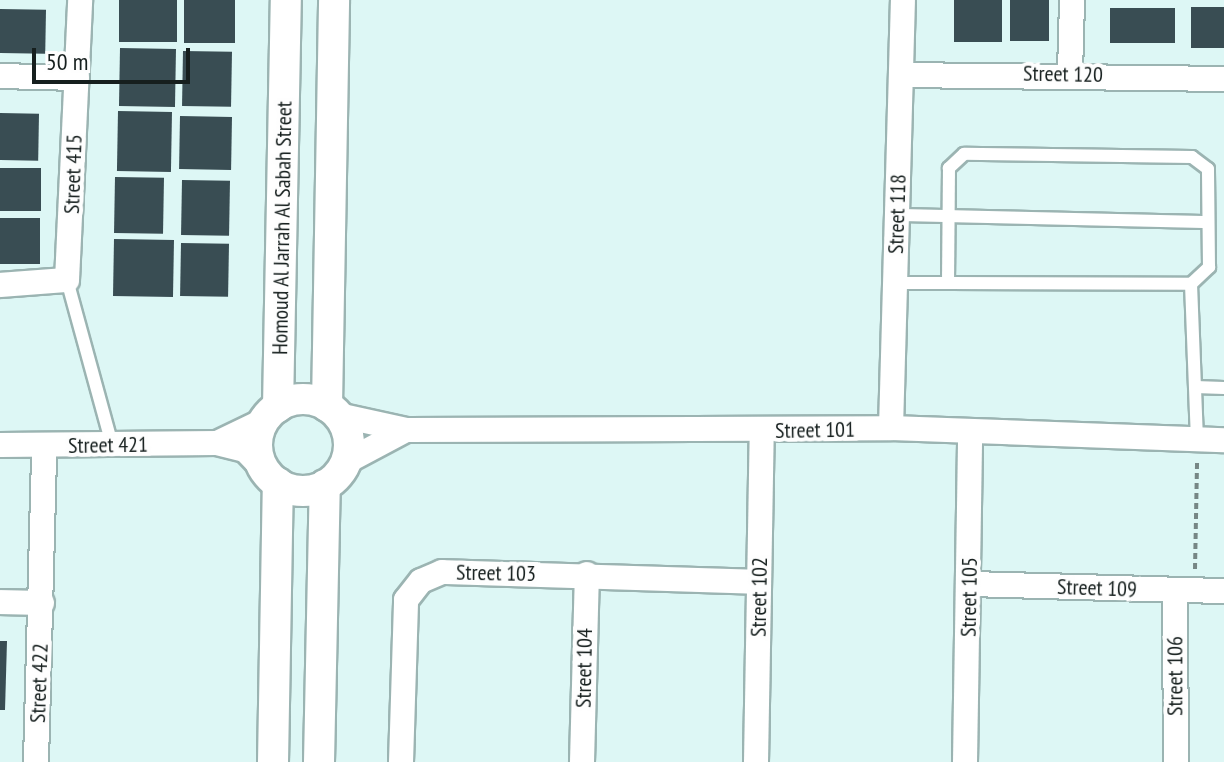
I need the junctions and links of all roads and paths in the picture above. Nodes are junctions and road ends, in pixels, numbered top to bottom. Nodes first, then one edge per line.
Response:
1 (80, 0) edge
2 (286, 0) edge
3 (334, 0) edge
4 (903, 0) edge
5 (1072, 0) edge
6 (1070, 73) junction
7 (901, 75) junction
8 (0, 76) edge
9 (77, 78) junction
10 (1224, 79) edge
11 (897, 215) junction
12 (949, 216) junction
13 (282, 218) junction
14 (329, 221) junction
15 (1208, 222) junction
16 (67, 280) junction
17 (895, 283) junction
18 (948, 283) junction
19 (1191, 284) junction
20 (0, 285) edge
21 (1195, 387) junction
22 (1224, 388) edge
23 (332, 410) junction
24 (271, 414) junction
25 (891, 428) junction
26 (406, 430) junction
27 (762, 431) junction
28 (970, 432) junction
29 (1197, 439) junction
30 (1224, 440) edge
31 (217, 443) junction
32 (0, 445) edge
33 (112, 445) junction
34 (44, 446) junction
35 (346, 462) junction
36 (272, 478) junction
37 (325, 485) junction
38 (587, 574) junction
39 (759, 582) junction
40 (970, 584) junction
41 (1185, 590) junction
42 (1224, 591) edge
43 (0, 602) edge
44 (42, 603) junction
45 (271, 753) edge
46 (320, 753) edge
47 (36, 762) edge
48 (401, 762) edge
49 (582, 762) edge
50 (756, 762) edge
51 (965, 762) edge
52 (1176, 762) edge

1 - 9 street, Street 415
2 - 13 street, Homoud Al Jarrah Al Sabah Street
3 - 14 street
4 - 7 street, Street 118
5 - 6 street
6 - 7 street, Street 120
6 - 10 street, Street 120
7 - 11 street, Street 118
8 - 9 street
9 - 16 street, Street 415
11 - 12 lane
11 - 17 street, Street 118
12 - 15 lane
12 - 15 lane
12 - 18 lane
13 - 14 street
13 - 24 street, Homoud Al Jarrah Al Sabah Street
14 - 23 street
15 - 19 lane
16 - 20 street
16 - 33 lane
17 - 18 lane
17 - 25 street, Street 118
18 - 19 lane
19 - 21 lane
21 - 22 lane
21 - 29 lane
23 - 24 street
23 - 26 street, Street 101
23 - 35 street
24 - 31 street, Street 421
24 - 36 street
25 - 27 street, Street 101
25 - 28 street, Street 101
26 - 27 street, Street 101
26 - 35 street, Street 101
27 - 39 street, Street 102
28 - 29 street, Street 101
28 - 40 street, Street 105
29 - 30 street, Street 101
29 - 41 path
31 - 33 street, Street 421
31 - 36 street, Street 421
32 - 34 street, Street 421
33 - 34 street, Street 421
34 - 44 street, Street 422
35 - 37 street
36 - 37 street
36 - 45 street
37 - 46 street
38 - 39 street, Street 103
38 - 48 street, Street 103
38 - 49 street, Street 104
39 - 50 street, Street 102
40 - 41 street, Street 109
40 - 51 street, Street 105
41 - 42 street, Street 109
41 - 52 street, Street 106
43 - 44 street
44 - 47 street, Street 422

